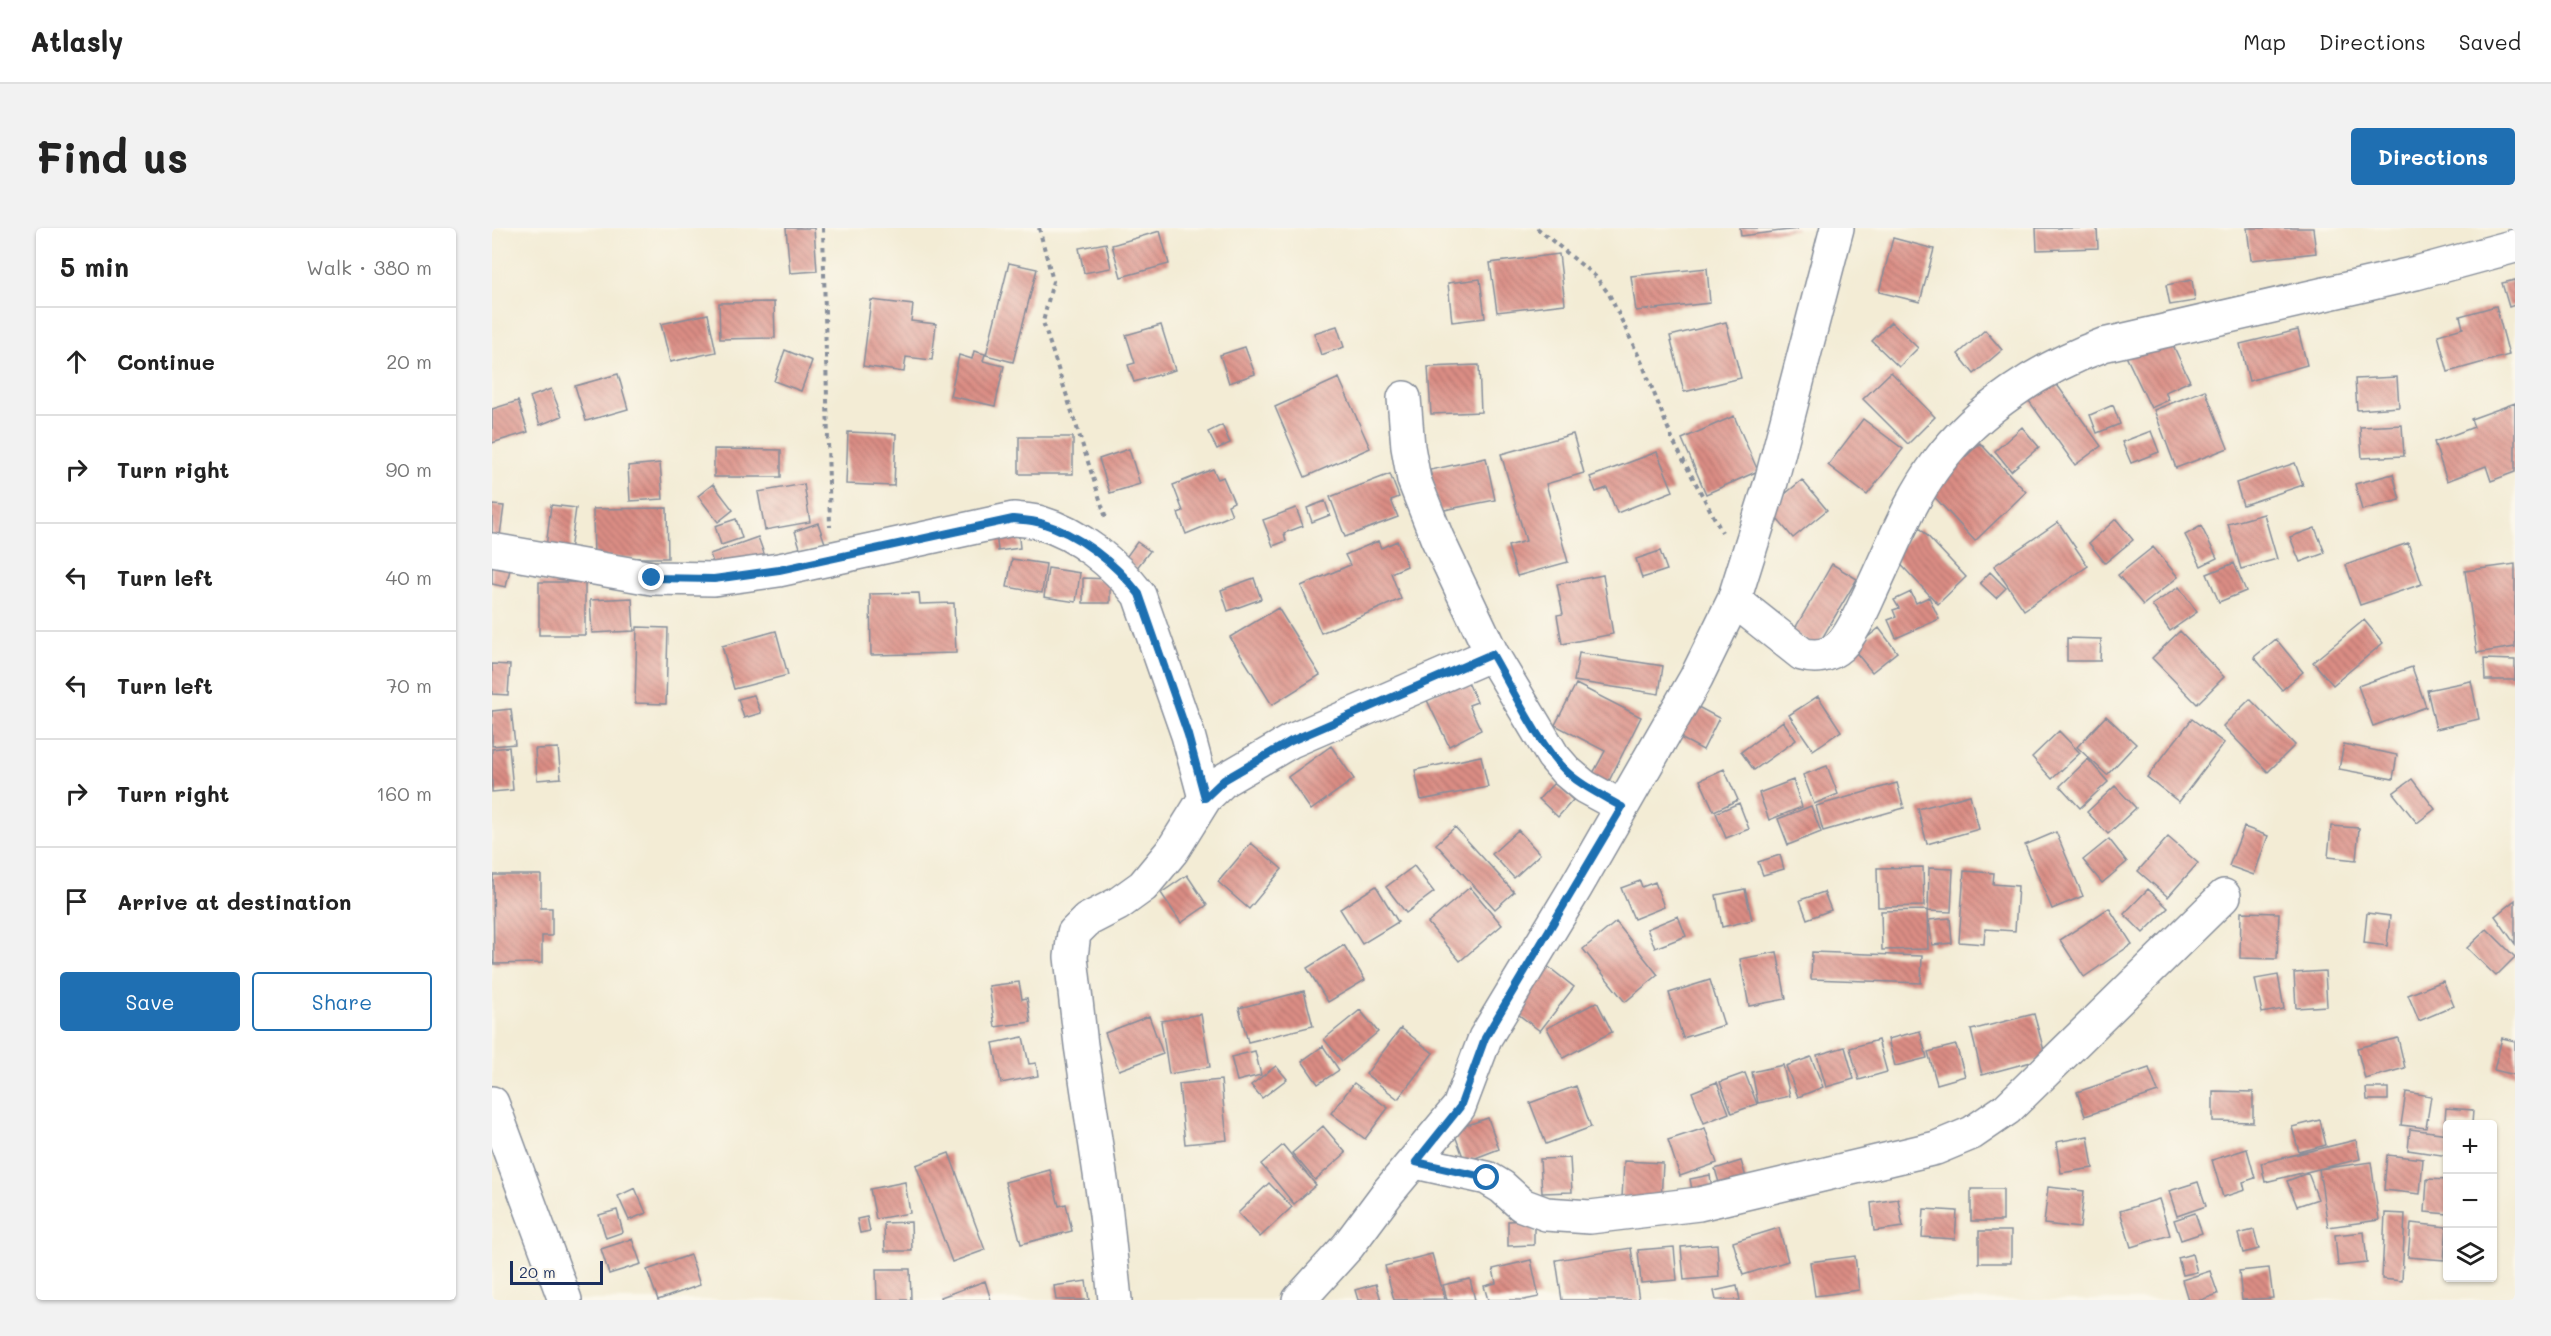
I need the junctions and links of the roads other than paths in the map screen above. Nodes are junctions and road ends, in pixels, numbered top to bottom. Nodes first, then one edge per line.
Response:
1 (1837, 228) edge
2 (2515, 246) edge
3 (1404, 398) dead end
4 (492, 550) edge
5 (1738, 585) junction
6 (1492, 654) junction
7 (1205, 798) junction
8 (1622, 807) junction
9 (2224, 896) dead end
10 (493, 1110) edge
11 (1416, 1162) junction
12 (565, 1300) edge
13 (1115, 1300) edge
14 (1299, 1300) edge

1 - 5 street
2 - 5 street
3 - 6 street
4 - 7 street
5 - 8 street
6 - 7 street
6 - 8 street
7 - 13 street
8 - 11 street
9 - 11 street
10 - 12 street
11 - 14 street

